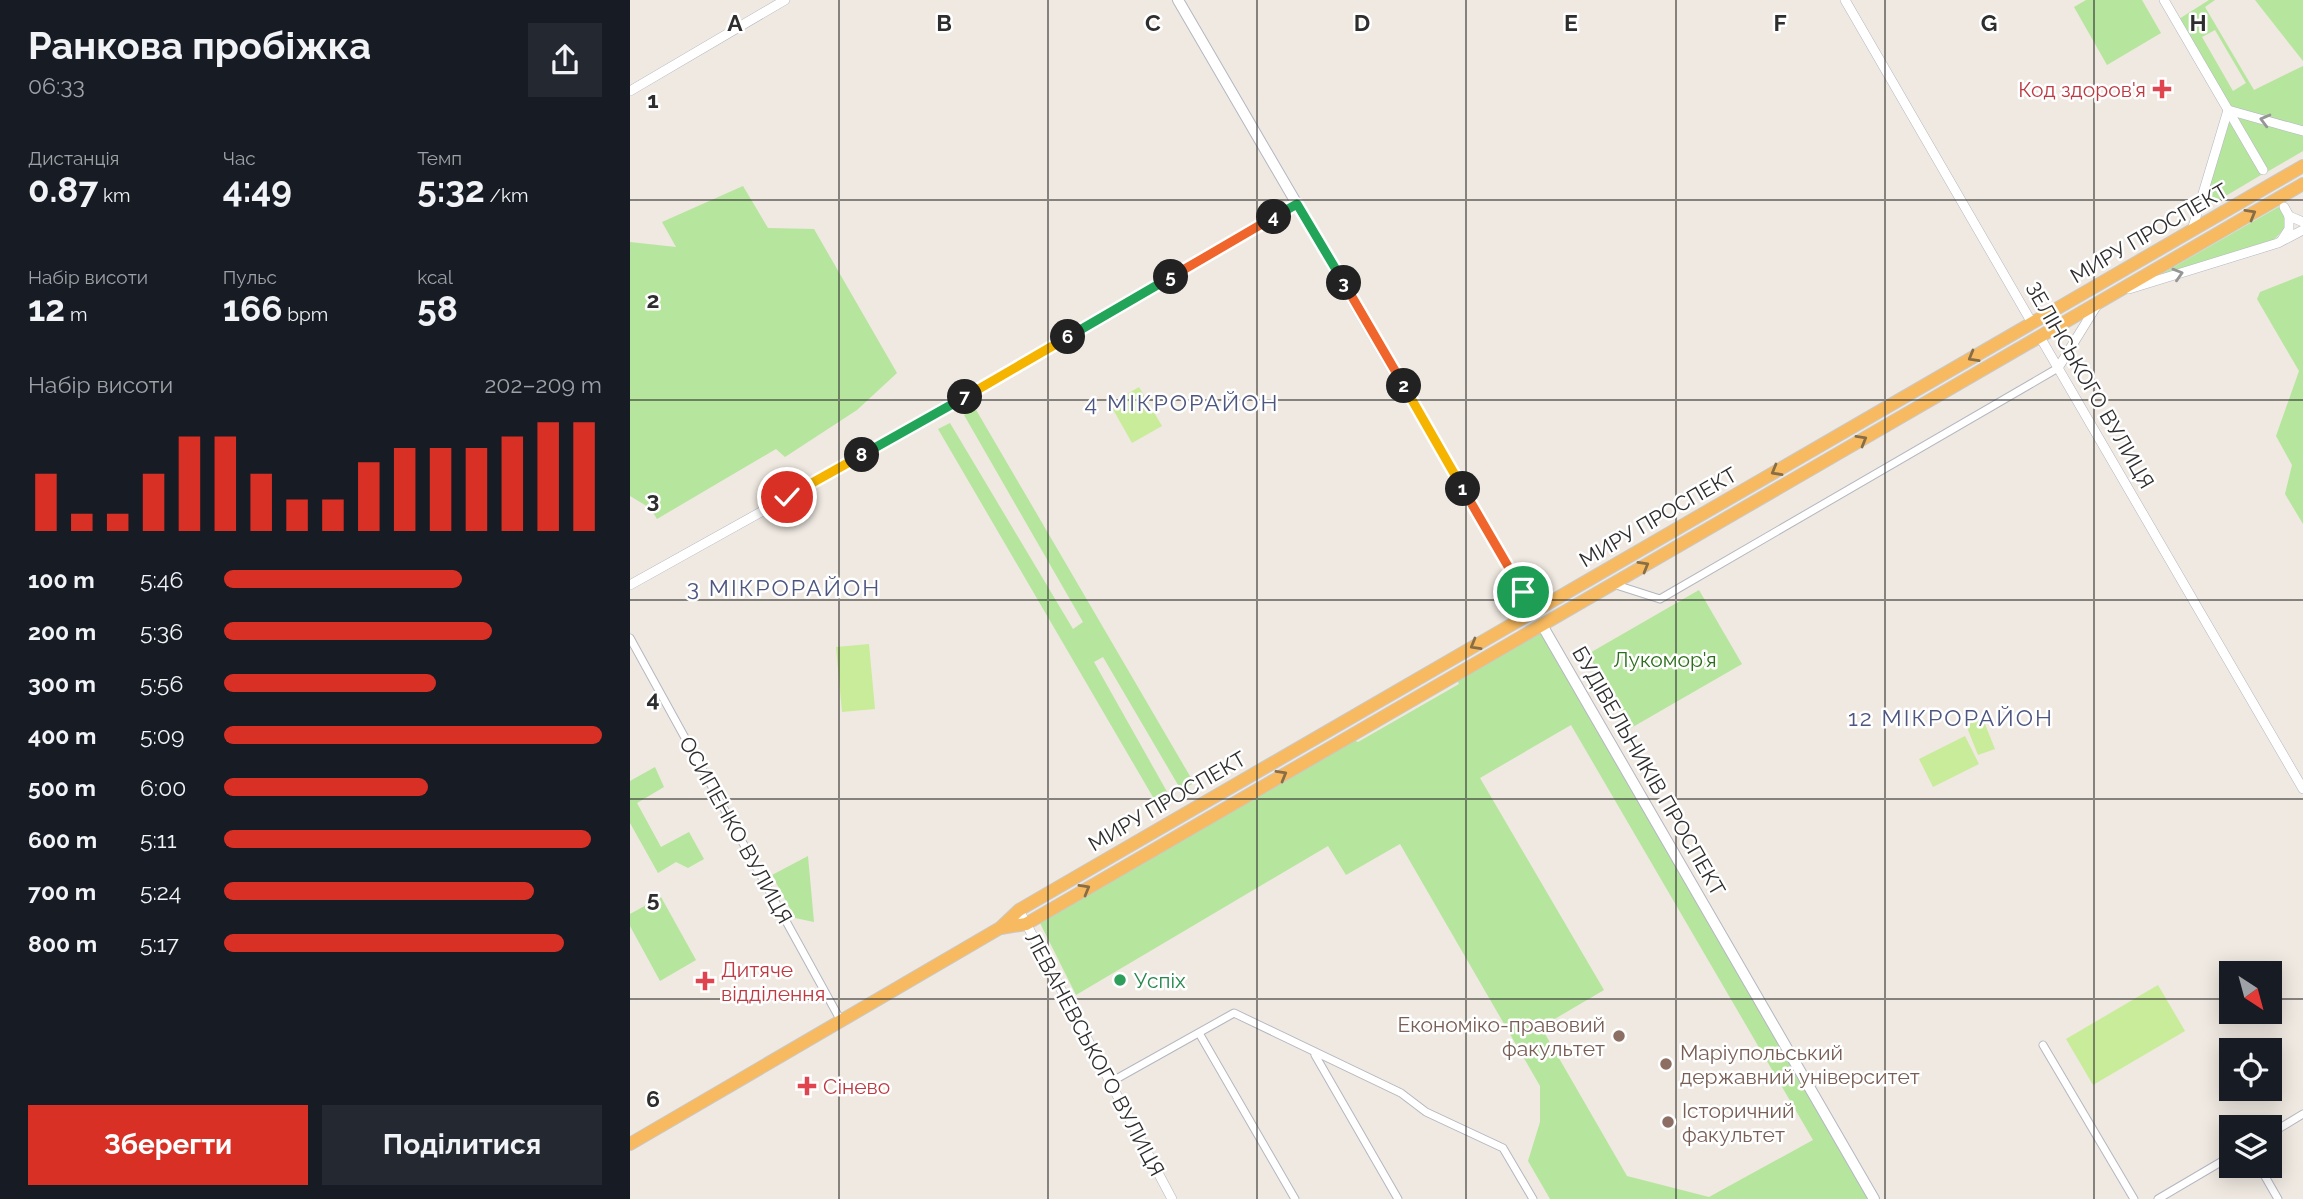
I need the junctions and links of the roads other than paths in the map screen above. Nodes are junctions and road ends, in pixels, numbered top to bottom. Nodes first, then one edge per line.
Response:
1 (785, 0) edge
2 (1178, 0) edge
3 (1845, 0) edge
4 (2164, 0) edge
5 (630, 91) edge
6 (2228, 110) junction
7 (2303, 131) edge
8 (2303, 166) edge
9 (2263, 170) dead end
10 (2303, 184) edge
11 (1297, 204) junction
12 (2284, 207) dead end
13 (2289, 216) junction
14 (2303, 222) edge
15 (2192, 230) junction
16 (2303, 230) edge
17 (2278, 243) junction
18 (2113, 294) junction
19 (2099, 303) junction
20 (2032, 323) junction
21 (2040, 337) junction
22 (2058, 369) junction
23 (1613, 584) junction
24 (630, 585) edge
25 (1534, 611) junction
26 (1542, 625) junction
27 (630, 638) edge
28 (2303, 789) edge
29 (1019, 909) junction
30 (1026, 923) junction
31 (1000, 929) junction
32 (841, 1021) junction
33 (1199, 1033) junction
34 (2043, 1045) dead end
35 (1315, 1055) junction
36 (1109, 1083) junction
37 (2303, 1114) edge
38 (2282, 1127) edge
39 (630, 1144) edge
40 (2219, 1163) edge
41 (2266, 1178) edge
42 (1172, 1199) edge
43 (1295, 1199) edge
44 (1398, 1199) edge
45 (1533, 1199) edge
46 (1874, 1199) edge
47 (2134, 1199) edge
48 (2158, 1199) edge
49 (2278, 1199) edge

1 - 5 street
2 - 11 main road, БУДІВЕЛЬНИКІВ ПРОСПЕКТ
3 - 20 street, ЗЕЛІНСЬКОГО ВУЛИЦЯ
4 - 6 street
7 -> 6 street
6 - 9 street
6 - 15 street
8 - 15 highway, МИРУ ПРОСПЕКТ
18 -> 10 highway, МИРУ ПРОСПЕКТ
11 - 24 street
11 - 25 main road, БУДІВЕЛЬНИКІВ ПРОСПЕКТ
12 - 13 street
13 - 14 street
13 - 17 street
15 - 20 highway, МИРУ ПРОСПЕКТ
16 - 17 street
18 -> 17 street
18 - 19 highway, МИРУ ПРОСПЕКТ
19 - 21 highway, МИРУ ПРОСПЕКТ
19 - 22 street
20 - 21 highway, ЗЕЛІНСЬКОГО ВУЛИЦЯ
20 -> 25 highway, МИРУ ПРОСПЕКТ
21 - 22 street, ЗЕЛІНСЬКОГО ВУЛИЦЯ
23 -> 21 highway, МИРУ ПРОСПЕКТ
22 - 23 street
22 - 28 street, ЗЕЛІНСЬКОГО ВУЛИЦЯ
23 - 26 highway, МИРУ ПРОСПЕКТ
25 - 26 highway, БУДІВЕЛЬНИКІВ ПРОСПЕКТ
25 -> 29 highway, МИРУ ПРОСПЕКТ
30 -> 26 highway, МИРУ ПРОСПЕКТ
26 - 46 main road, БУДІВЕЛЬНИКІВ ПРОСПЕКТ
27 - 32 street, ОСИПЕНКО ВУЛИЦЯ
29 - 30 street, ЛЕВАНЕВСЬКОГО ВУЛИЦЯ
29 - 31 highway, МИРУ ПРОСПЕКТ
30 - 31 highway, МИРУ ПРОСПЕКТ
30 - 36 street, ЛЕВАНЕВСЬКОГО ВУЛИЦЯ
31 - 32 highway, МИРУ ПРОСПЕКТ
32 - 39 highway, МИРУ ПРОСПЕКТ
33 - 35 street
33 - 36 street
33 - 43 street
34 - 47 street
35 - 44 street
35 - 45 street
36 - 42 street, ЛЕВАНЕВСЬКОГО ВУЛИЦЯ
37 - 38 street
40 - 48 street
41 - 49 street

